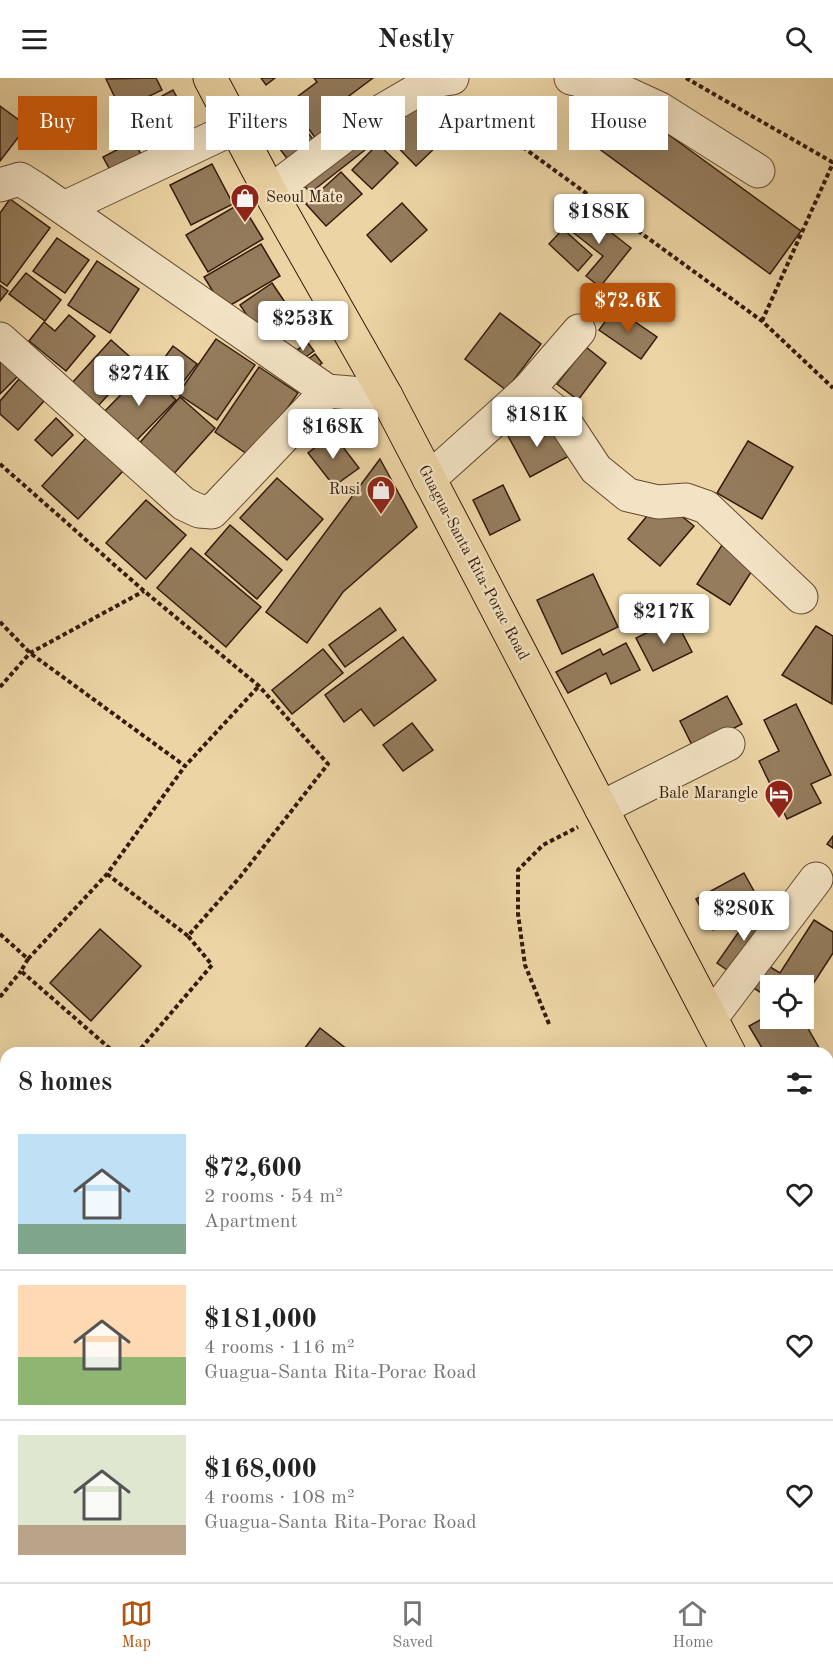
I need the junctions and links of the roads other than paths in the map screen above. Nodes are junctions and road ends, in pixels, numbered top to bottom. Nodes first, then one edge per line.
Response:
1 (210, 78) edge
2 (571, 78) edge
3 (442, 80) edge
4 (219, 96) edge
5 (206, 142) edge
6 (248, 150) edge
7 (758, 171) dead end
8 (0, 185) edge
9 (270, 192) junction
10 (64, 208) junction
11 (579, 331) dead end
12 (0, 339) edge
13 (528, 390) junction
14 (327, 391) junction
15 (386, 396) junction
16 (429, 479) junction
17 (801, 597) dead end
18 (728, 744) dead end
19 (603, 811) junction
20 (816, 879) dead end
21 (711, 1018) junction
22 (726, 1047) edge

1 - 4 main road, Guagua-Santa Rita-Porac Road
2 - 7 street
3 - 9 street
5 - 10 street
6 - 9 main road, Guagua-Santa Rita-Porac Road
8 - 10 street
9 - 15 main road, Guagua-Santa Rita-Porac Road
10 - 14 street
11 - 13 street
12 - 14 street
13 - 16 street
13 - 17 street
14 - 15 street
15 - 16 main road, Guagua-Santa Rita-Porac Road
16 - 19 main road, Guagua-Santa Rita-Porac Road
18 - 19 street
19 - 21 main road, Guagua-Santa Rita-Porac Road
20 - 21 street
21 - 22 main road, Guagua-Santa Rita-Porac Road

